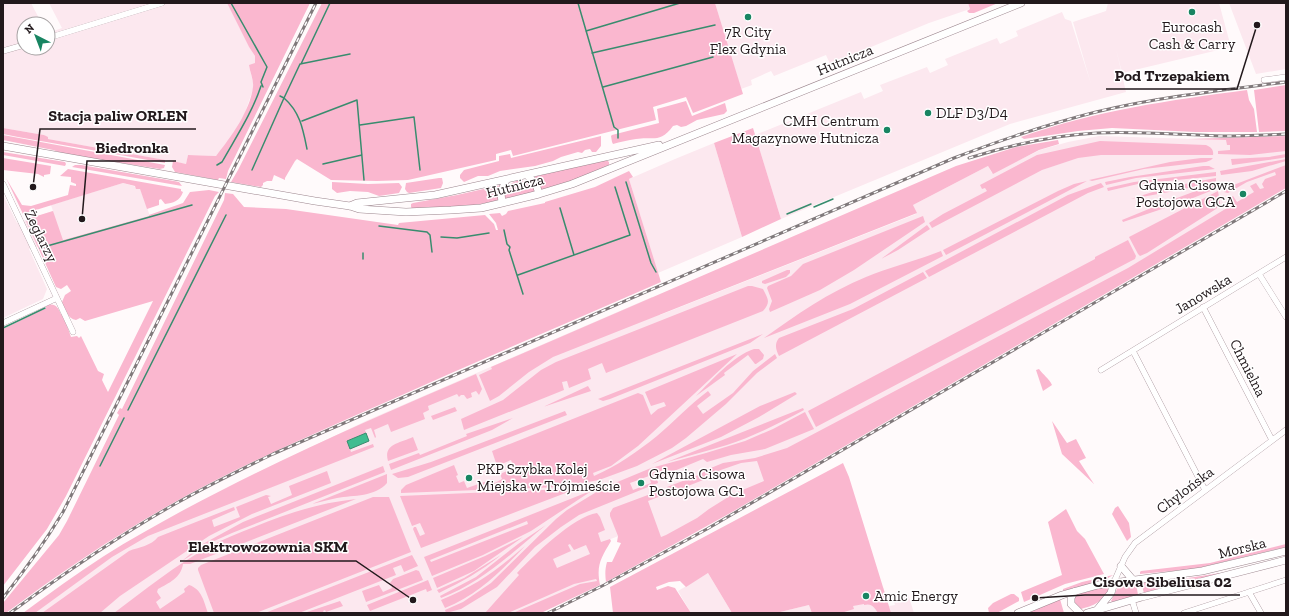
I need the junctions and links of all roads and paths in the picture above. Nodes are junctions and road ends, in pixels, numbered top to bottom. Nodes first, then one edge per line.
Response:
1 (162, 3) edge
2 (1021, 3) edge
3 (56, 36) edge
4 (16, 47) edge
5 (3, 51) edge
6 (1286, 77) edge
7 (1264, 80) dead end
8 (678, 141) junction
9 (3, 146) edge
10 (611, 156) junction
11 (615, 167) junction
12 (527, 175) junction
13 (506, 180) junction
14 (3, 184) edge
15 (539, 194) junction
16 (407, 199) junction
17 (502, 203) junction
18 (350, 206) junction
19 (406, 212) junction
20 (1286, 257) edge
21 (1259, 274) junction
22 (57, 298) junction
23 (1203, 307) junction
24 (1286, 317) edge
25 (3, 323) edge
26 (73, 332) dead end
27 (1133, 351) junction
28 (1101, 370) dead end
29 (1286, 430) edge
30 (1272, 440) junction
31 (1205, 490) junction
32 (1286, 551) edge
33 (1286, 560) edge
34 (1121, 566) junction
35 (1133, 580) junction
36 (1286, 580) edge
37 (1114, 582) junction
38 (1074, 592) junction
39 (1249, 592) junction
40 (1132, 600) junction
41 (1097, 610) junction
42 (1186, 612) edge
43 (1018, 613) edge
44 (1080, 613) edge
45 (1087, 613) edge
46 (1136, 613) edge
47 (1261, 613) edge

1 - 3 street
2 - 8 main road, Hutnicza
4 - 5 street
6 - 7 street
8 - 10 main road, Hutnicza
8 - 11 main road, Hutnicza
9 - 18 main road, Hutnicza
10 - 11 main road
10 - 12 main road, Hutnicza
11 - 15 main road, Hutnicza
12 - 13 main road, Hutnicza
12 - 15 main road
13 - 16 main road, Hutnicza
13 - 17 main road
14 - 22 street, Żeglarzy
15 - 17 main road, Hutnicza
16 - 18 main road, Hutnicza
16 - 19 main road
17 - 19 main road, Hutnicza
18 - 19 main road, Hutnicza
20 - 21 street, Janowska
21 - 23 street, Janowska
21 - 24 street
22 - 25 street
22 - 26 street, Żeglarzy
23 - 27 street, Janowska
23 - 30 street, Chmielna
27 - 28 street, Janowska
27 - 31 street
29 - 30 street, Chylońska
30 - 31 street, Chylońska
31 - 34 street, Chylońska
32 - 35 main road, Morska
33 - 40 main road, Morska
34 - 35 main road
34 - 37 street, Chylońska
35 - 37 main road, Morska
36 - 39 street
37 - 38 main road, Morska
37 - 41 main road
38 - 43 main road, Morska
38 - 44 main road
39 - 42 street
39 - 47 street
40 - 41 main road, Morska
40 - 46 street
41 - 45 main road, Morska

